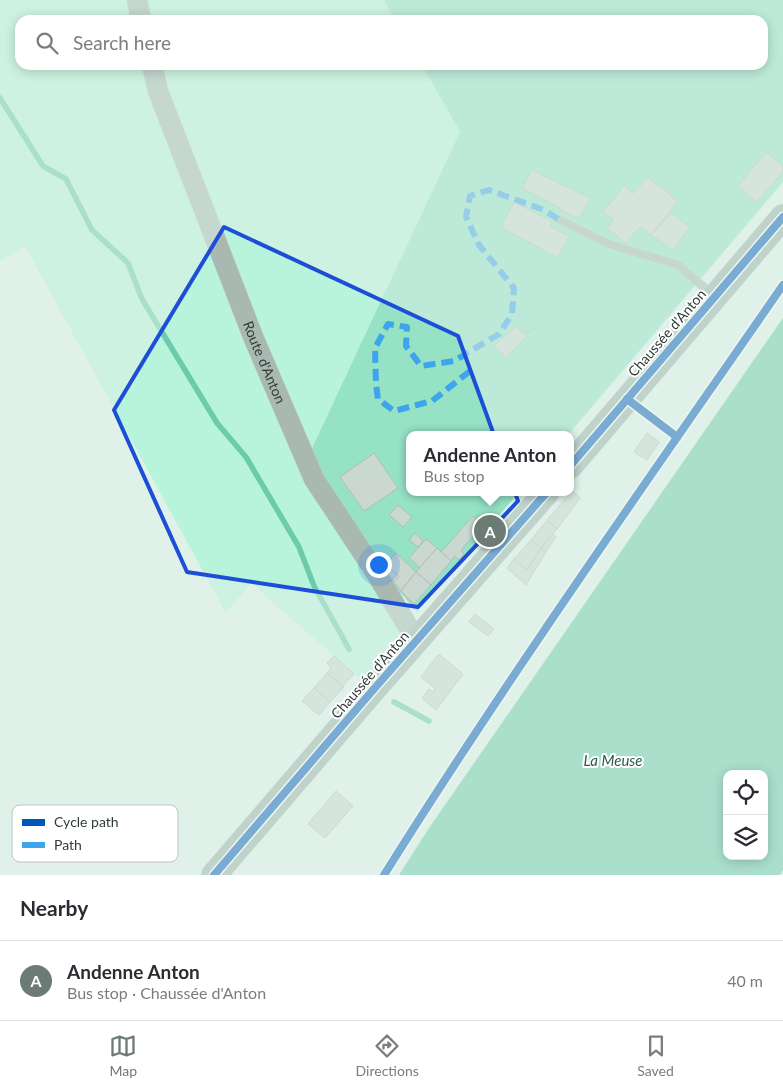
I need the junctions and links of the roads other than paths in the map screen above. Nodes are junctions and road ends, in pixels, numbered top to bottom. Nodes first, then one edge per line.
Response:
1 (137, 0) edge
2 (140, 15) edge
3 (153, 70) edge
4 (783, 217) edge
5 (558, 219) dead end
6 (715, 297) junction
7 (574, 461) edge
8 (543, 496) edge
9 (419, 638) junction
10 (214, 875) edge

1 - 2 street
3 - 9 street, Route d'Anton
4 - 6 main road, Chaussée d'Anton
5 - 6 lane
6 - 7 main road, Chaussée d'Anton
8 - 9 main road, Chaussée d'Anton
9 - 10 main road, Chaussée d'Anton

